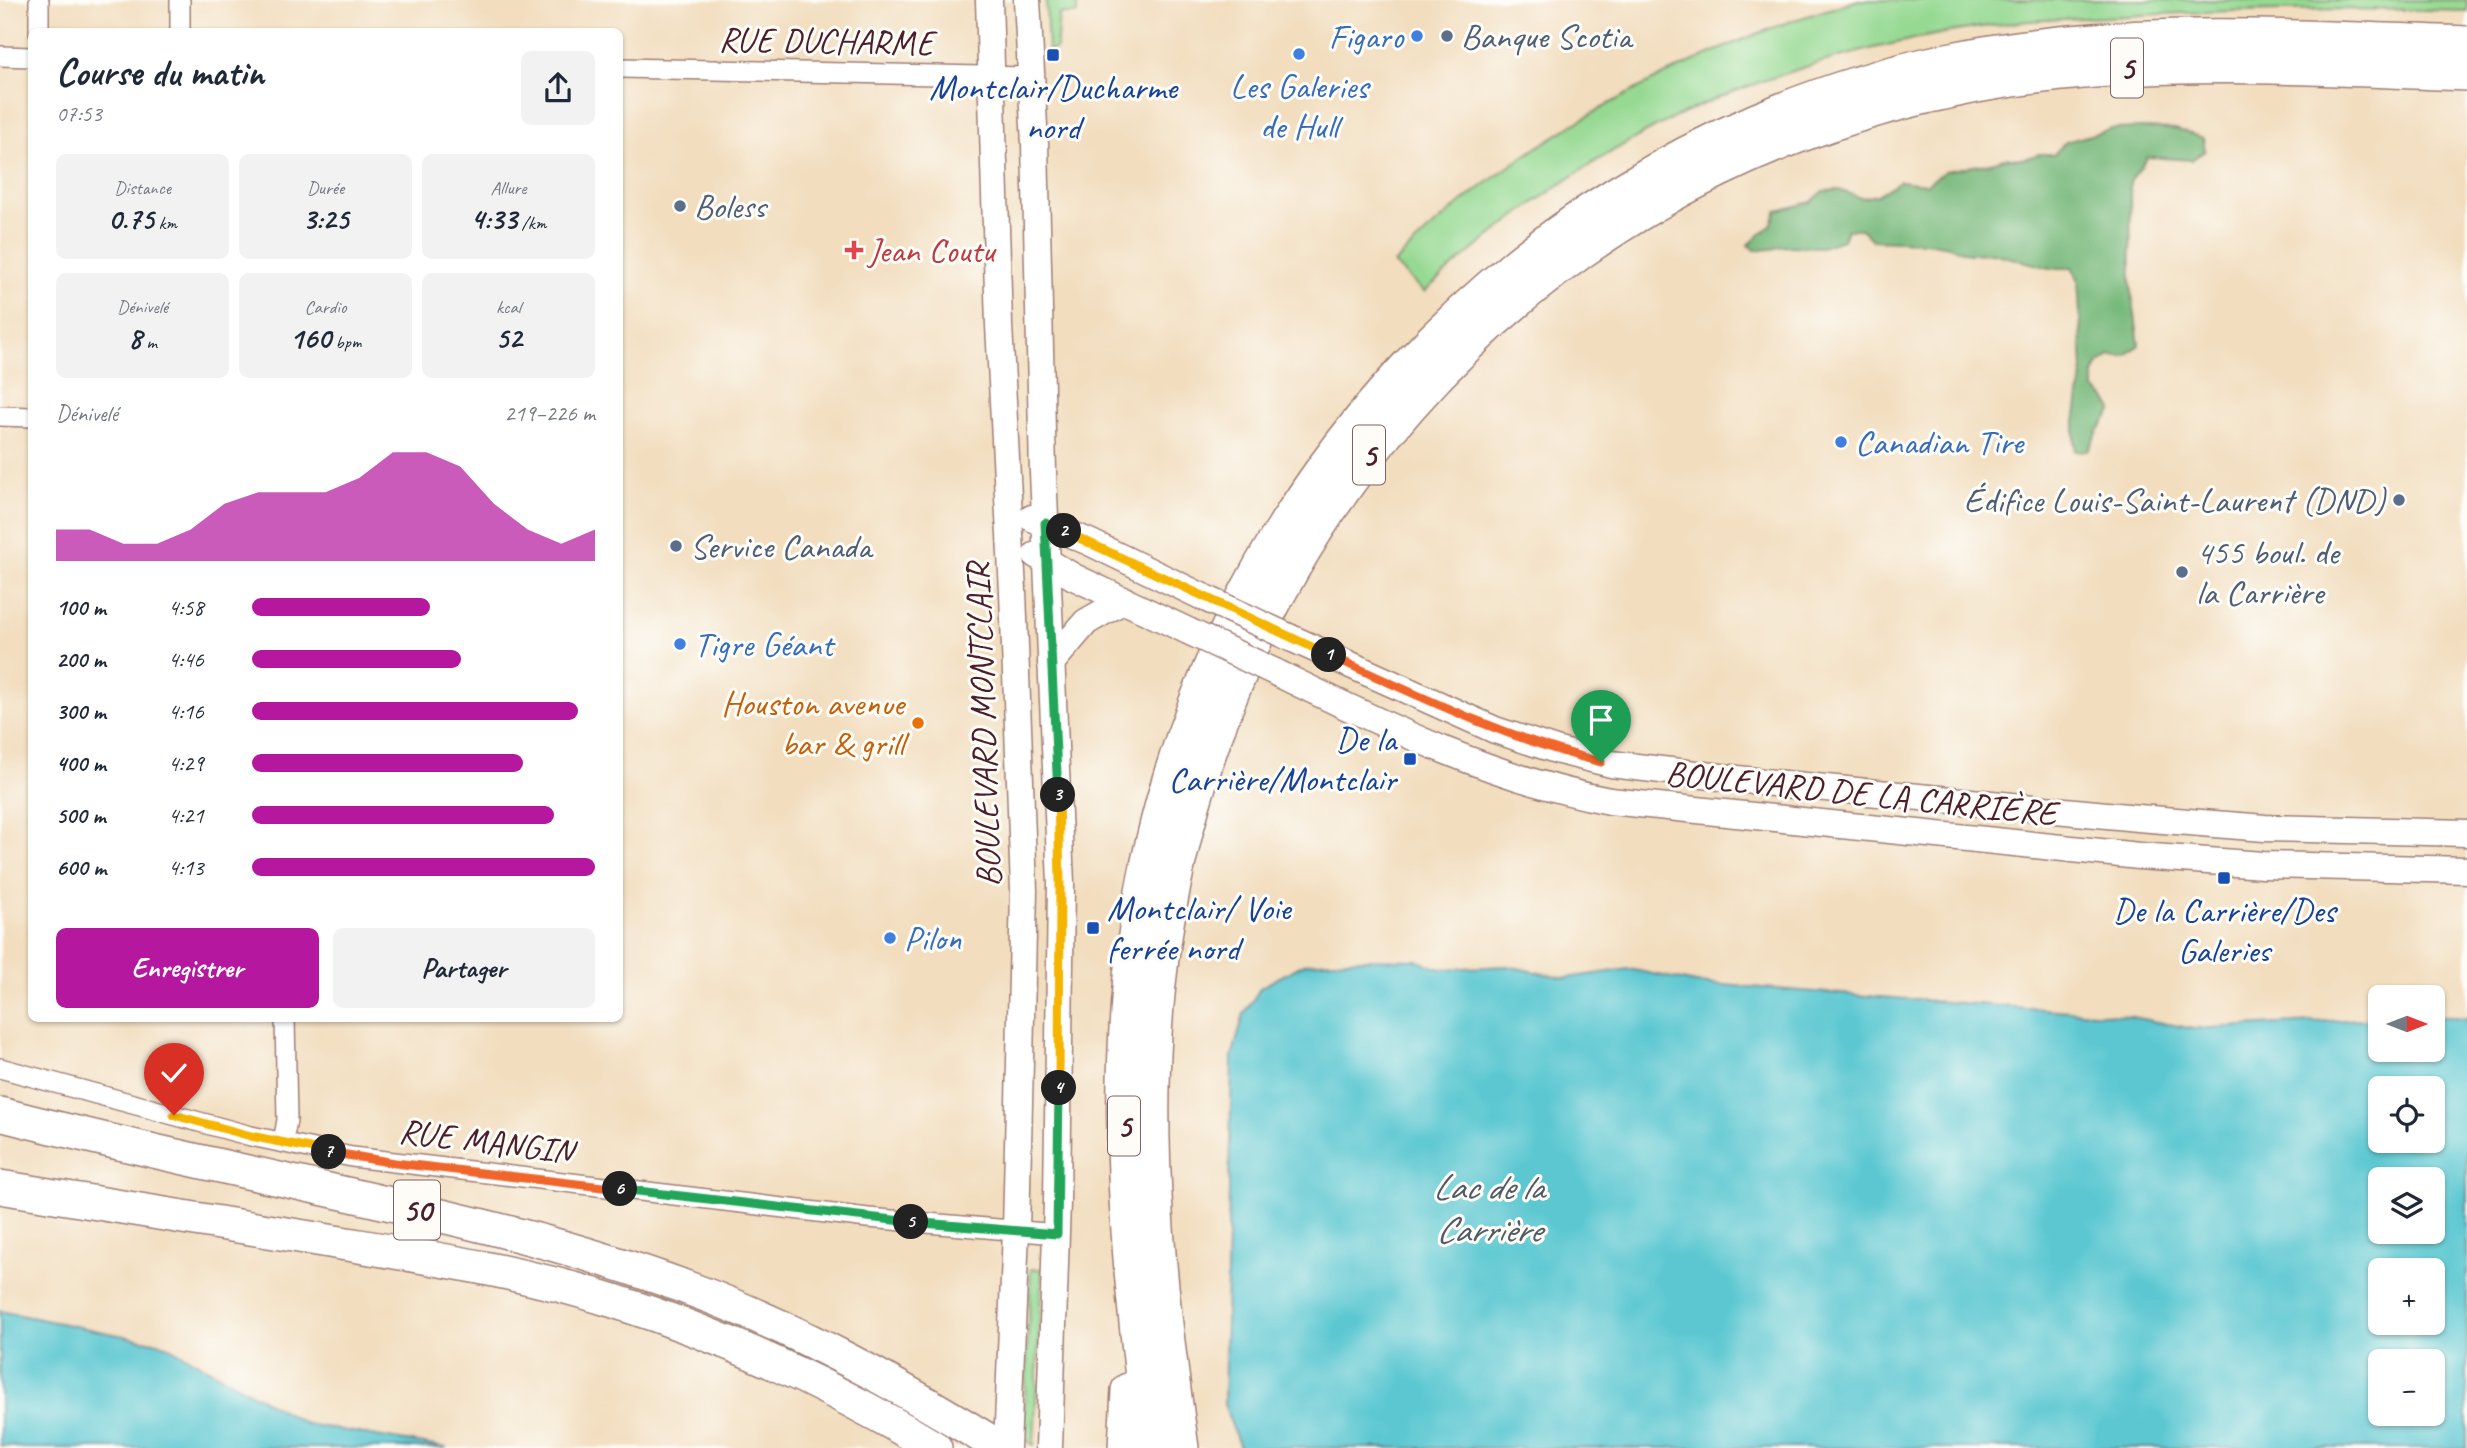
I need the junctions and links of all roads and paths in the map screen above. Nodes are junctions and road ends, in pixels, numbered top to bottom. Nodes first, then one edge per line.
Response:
1 (39, 0) edge
2 (180, 0) edge
3 (989, 0) edge
4 (1027, 0) edge
5 (39, 28) edge
6 (180, 28) edge
7 (2467, 43) edge
8 (0, 56) edge
9 (28, 57) edge
10 (623, 68) edge
11 (2467, 74) edge
12 (990, 76) junction
13 (1031, 77) junction
14 (0, 416) edge
15 (28, 417) edge
16 (1009, 508) junction
17 (1045, 523) junction
18 (1010, 539) junction
19 (1047, 562) junction
20 (1124, 600) junction
21 (1051, 663) junction
22 (2467, 833) edge
23 (2467, 870) edge
24 (285, 1022) edge
25 (0, 1068) edge
26 (0, 1114) edge
27 (283, 1142) junction
28 (0, 1187) edge
29 (1016, 1231) junction
30 (1057, 1234) junction
31 (1133, 1296) junction
32 (935, 1448) edge
33 (1001, 1448) edge
34 (1007, 1448) edge
35 (1049, 1448) edge
36 (1125, 1448) edge
37 (1151, 1448) edge
38 (1182, 1448) edge

1 - 5 street
2 - 6 street
3 - 12 main road, BOULEVARD MONTCLAIR
4 - 13 main road, BOULEVARD MONTCLAIR
7 - 31 highway, 5
8 - 9 street
10 - 12 street, RUE DUCHARME
11 - 38 highway, 5
12 - 13 street, RUE DUCHARME
12 - 16 main road, BOULEVARD MONTCLAIR
13 - 17 main road, BOULEVARD MONTCLAIR
14 - 15 street
16 - 17 main road, BOULEVARD DE LA CARRIÈRE
16 - 18 main road, BOULEVARD MONTCLAIR
17 - 19 main road, BOULEVARD MONTCLAIR
17 - 22 main road, BOULEVARD DE LA CARRIÈRE, bridge
18 - 19 main road, BOULEVARD DE LA CARRIÈRE
18 - 29 main road, BOULEVARD MONTCLAIR
19 - 20 main road, BOULEVARD DE LA CARRIÈRE
19 - 21 main road, BOULEVARD MONTCLAIR
20 - 21 main road
20 - 23 main road, BOULEVARD DE LA CARRIÈRE, bridge
21 - 30 main road, BOULEVARD MONTCLAIR
24 - 27 street
25 - 27 street, RUE MANGIN
26 - 33 highway, 50
27 - 29 street, RUE MANGIN
28 - 32 highway, 50
29 - 30 street, RUE MANGIN
29 - 34 main road, BOULEVARD MONTCLAIR
30 - 35 main road, BOULEVARD MONTCLAIR
31 - 36 highway
31 - 37 highway, 5

